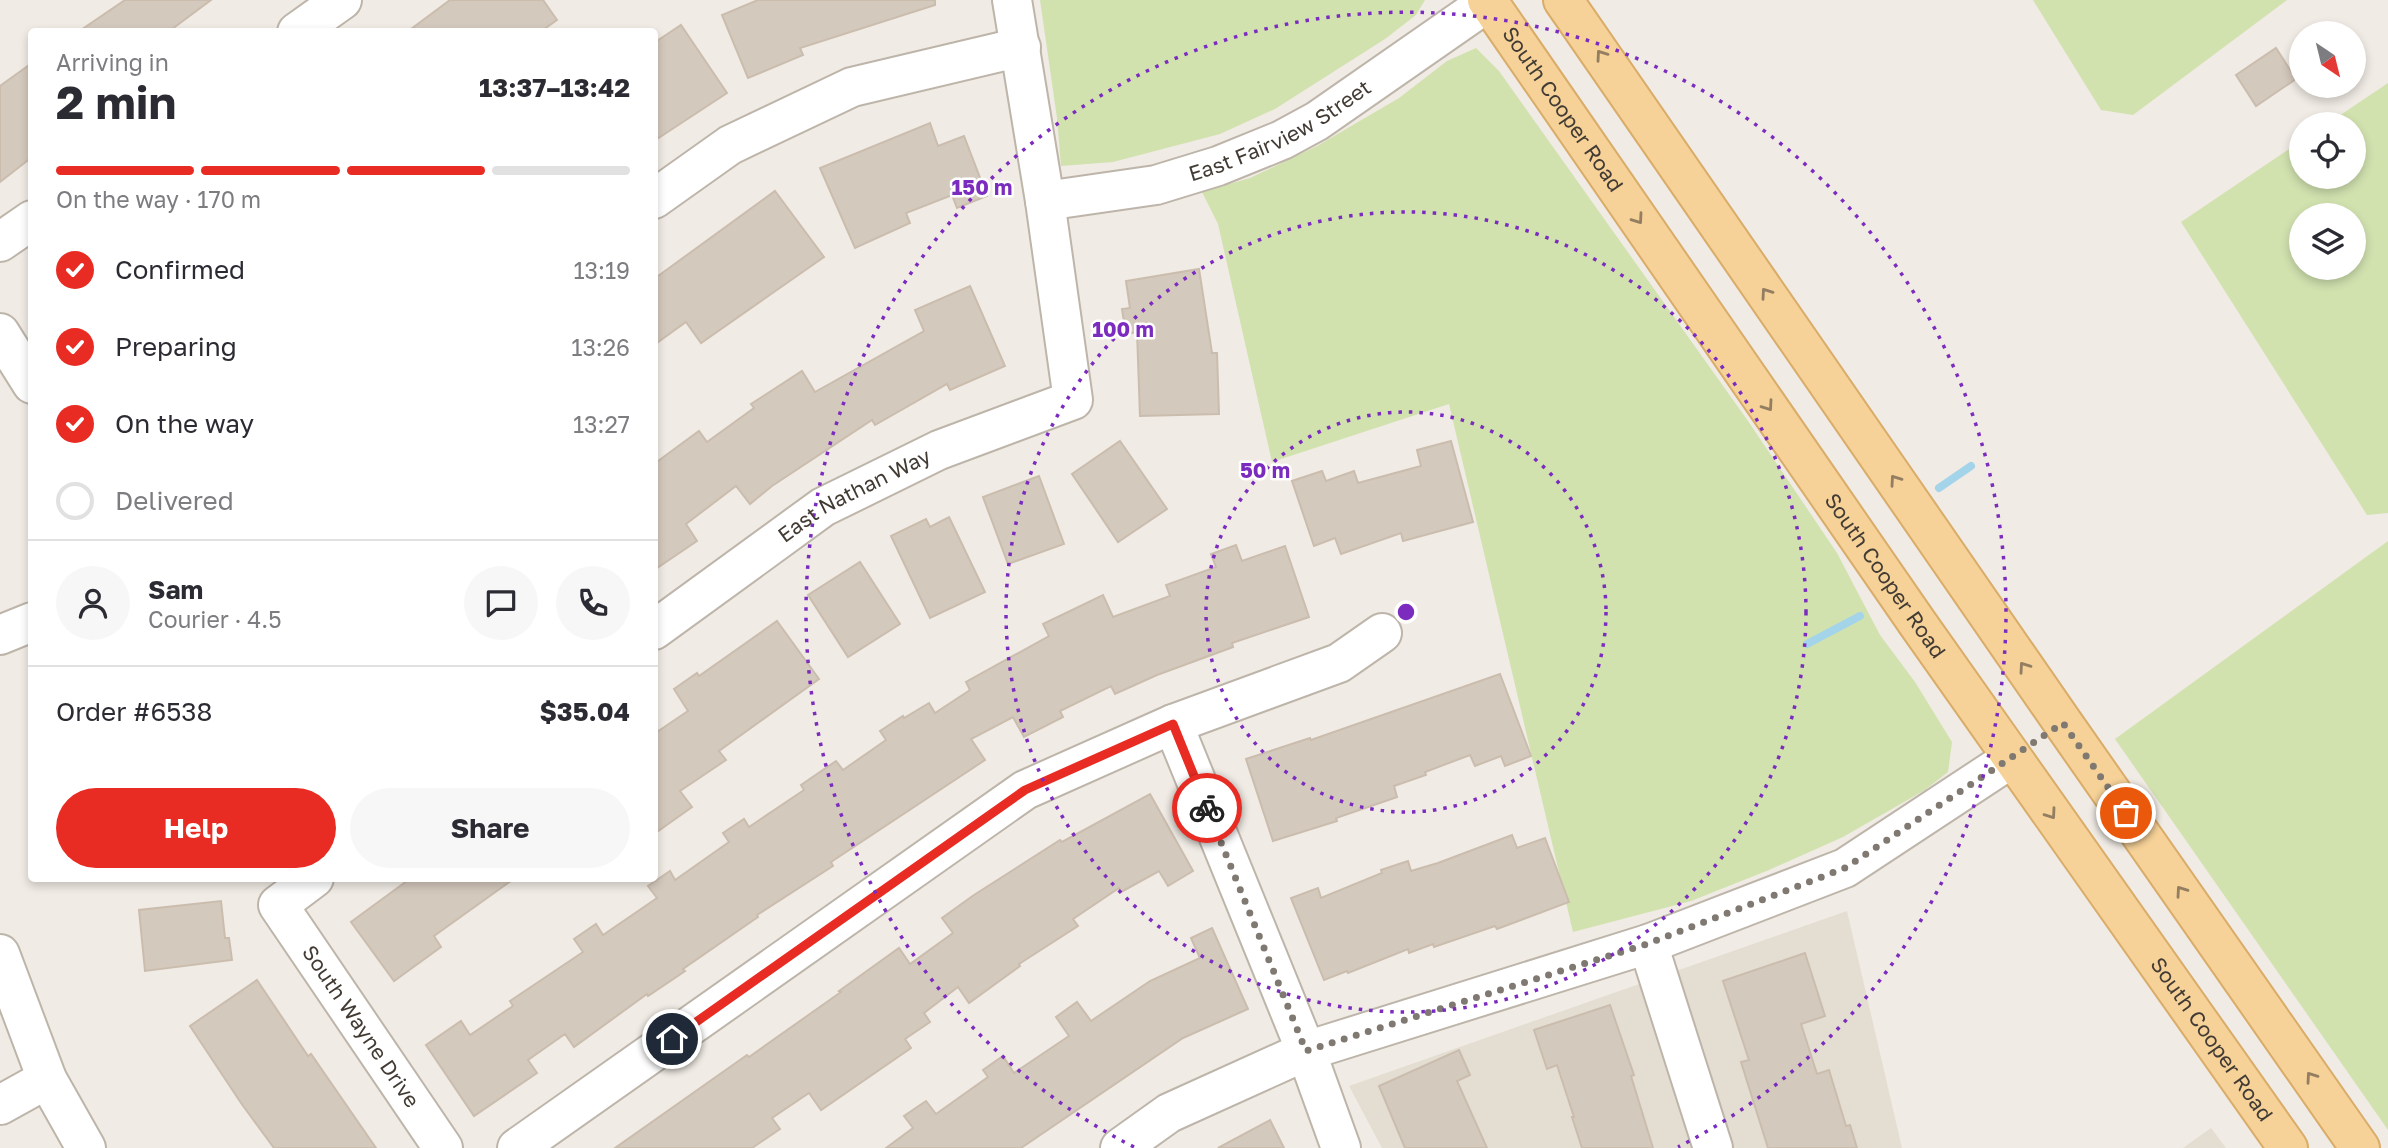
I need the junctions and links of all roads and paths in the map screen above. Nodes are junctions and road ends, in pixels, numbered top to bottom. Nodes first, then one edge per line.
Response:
1 (342, 0) edge
2 (1012, 0) edge
3 (1563, 0) edge
4 (1489, 1) edge
5 (303, 28) edge
6 (1021, 47) junction
7 (658, 196) edge
8 (1045, 201) junction
9 (28, 223) edge
10 (0, 242) edge
11 (0, 333) edge
12 (28, 378) edge
13 (28, 624) edge
14 (658, 627) edge
15 (1382, 633) dead end
16 (0, 635) edge
17 (2063, 723) junction
18 (1173, 724) junction
19 (2012, 758) junction
20 (309, 882) edge
21 (1647, 944) junction
22 (0, 954) edge
23 (1306, 1051) junction
24 (47, 1079) junction
25 (0, 1105) edge
26 (86, 1148) edge
27 (443, 1148) edge
28 (517, 1148) edge
29 (1120, 1148) edge
30 (1341, 1148) edge
31 (1713, 1148) edge
32 (2288, 1148) edge
33 (2360, 1148) edge

1 - 5 street
2 - 6 street
17 -> 3 main road
4 - 8 street, East Fairview Street
4 -> 19 main road, South Cooper Road
6 - 7 street
6 - 8 street
8 - 14 street, East Nathan Way
9 - 10 street
11 - 12 street
13 - 16 street
15 - 18 street
17 - 19 main road
33 -> 17 main road
18 - 23 street
18 - 28 street
19 - 21 street
19 -> 32 main road, South Cooper Road
20 - 27 street, South Wayne Drive
21 - 23 street
21 - 31 street
22 - 24 street
23 - 29 street
23 - 30 street
24 - 25 street
24 - 26 street

